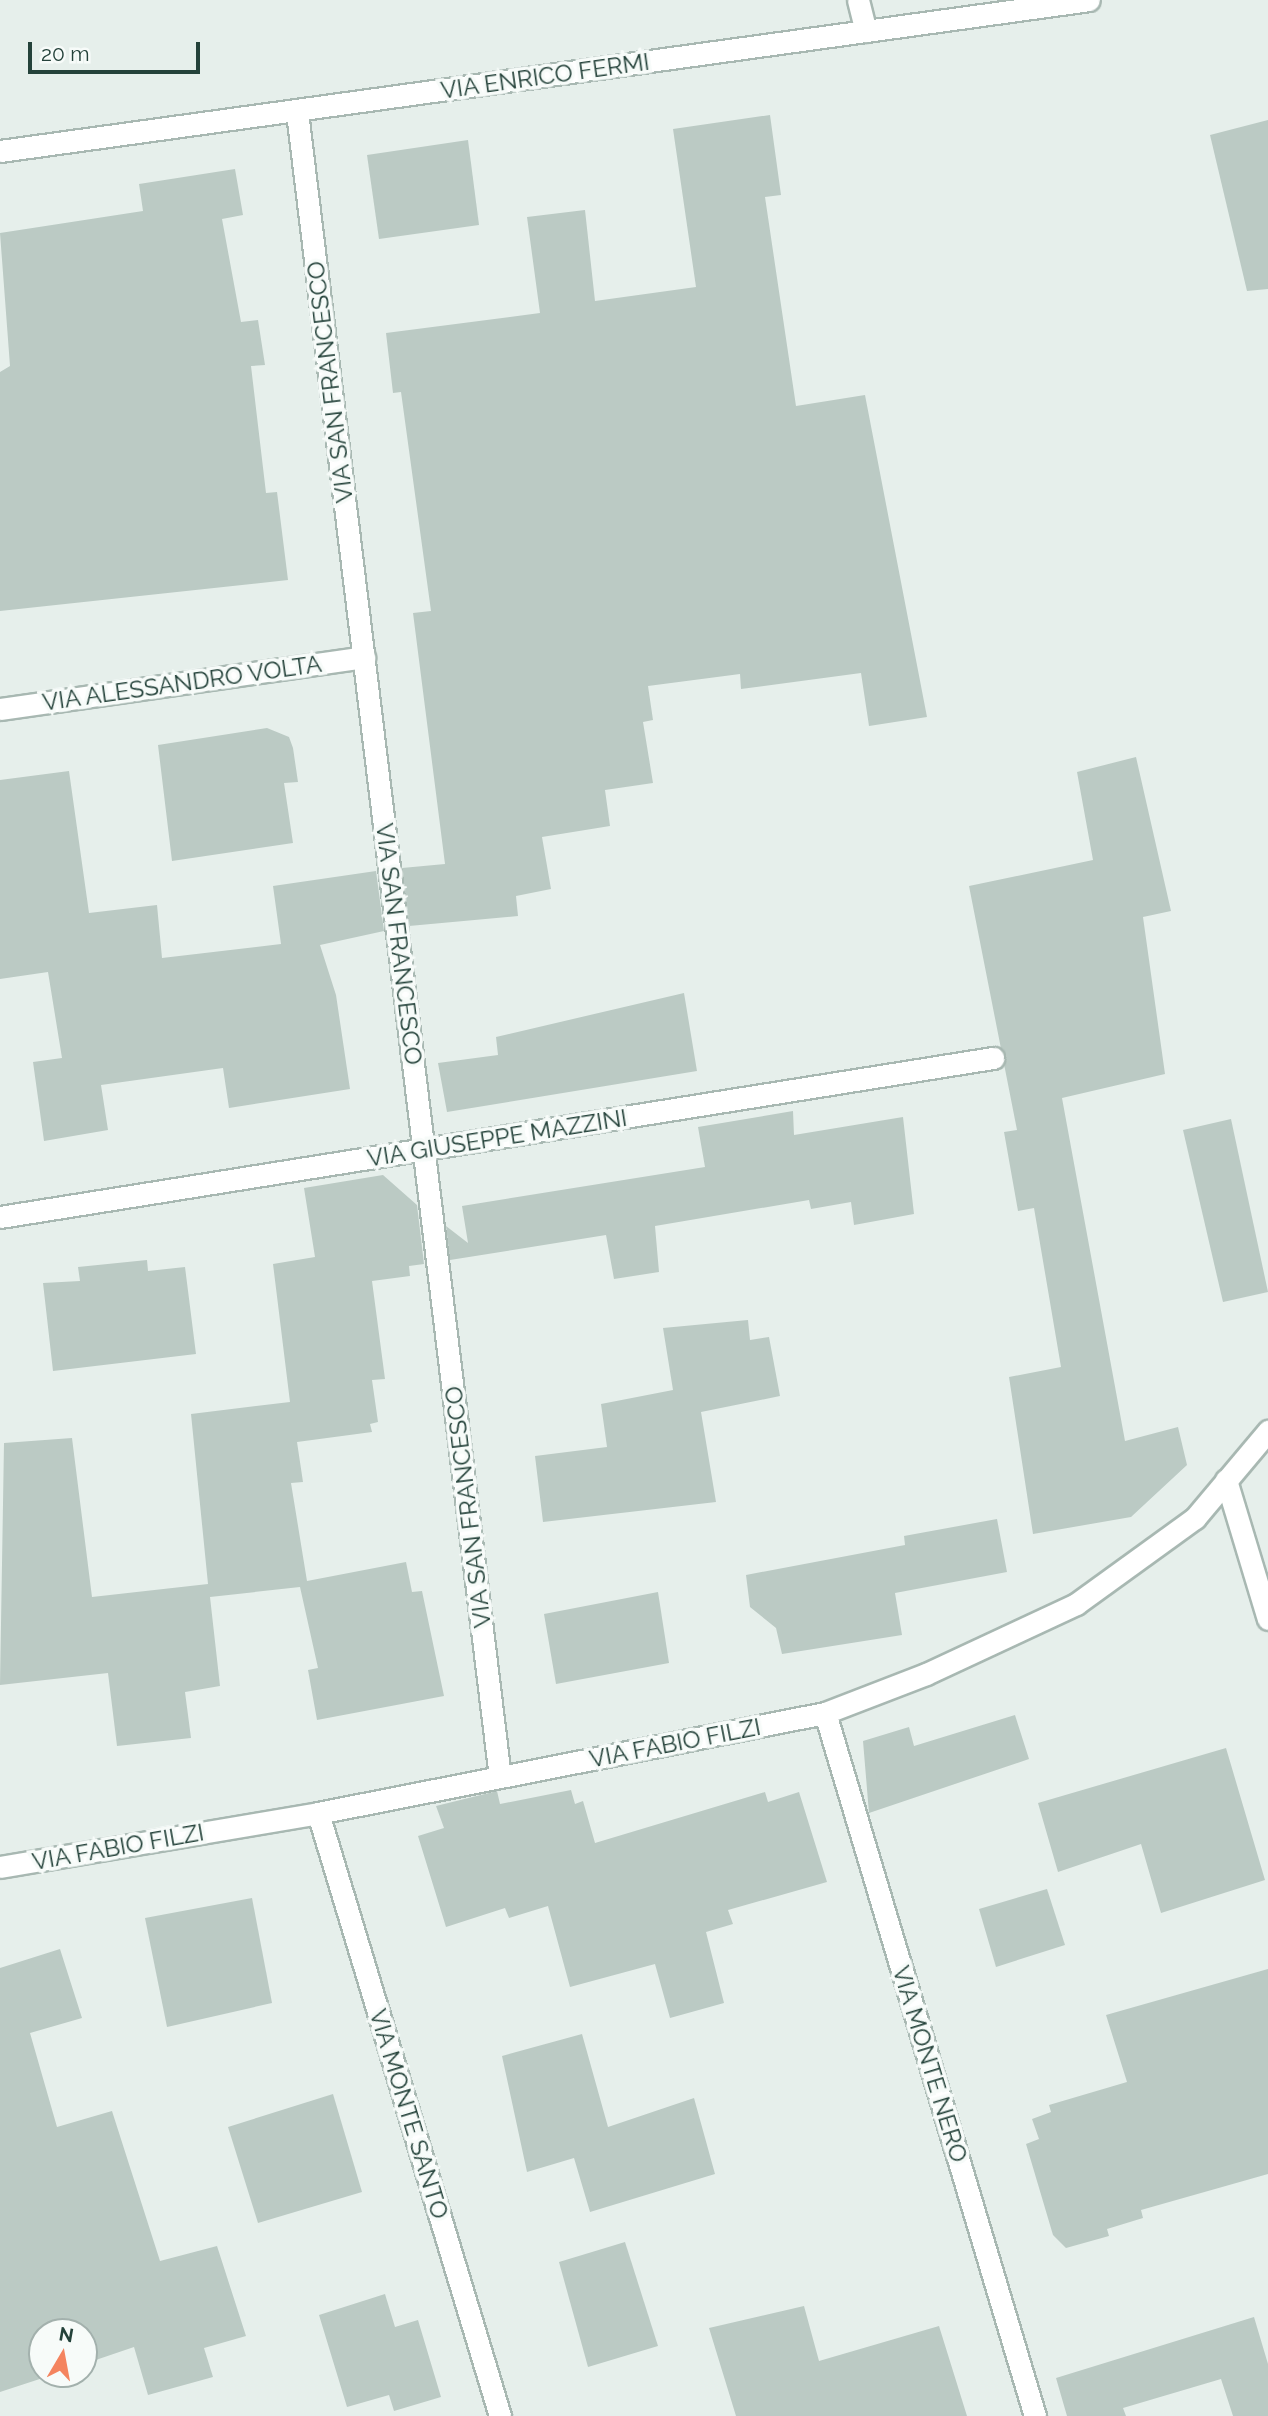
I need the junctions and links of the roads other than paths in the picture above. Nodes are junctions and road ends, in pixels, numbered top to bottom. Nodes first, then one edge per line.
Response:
1 (858, 0) edge
2 (1089, 0) edge
3 (866, 31) junction
4 (297, 111) junction
5 (0, 151) edge
6 (363, 657) junction
7 (0, 709) edge
8 (993, 1058) dead end
9 (424, 1149) junction
10 (0, 1217) edge
11 (1268, 1431) edge
12 (1226, 1480) junction
13 (1268, 1619) edge
14 (825, 1713) junction
15 (500, 1777) junction
16 (318, 1813) junction
17 (0, 1867) edge
18 (500, 2416) edge
19 (1035, 2416) edge

1 - 3 street
2 - 3 street, VIA ENRICO FERMI
3 - 4 street, VIA ENRICO FERMI
4 - 5 street, VIA ENRICO FERMI
4 - 6 street, VIA SAN FRANCESCO
6 - 7 street, VIA ALESSANDRO VOLTA
6 - 9 street, VIA SAN FRANCESCO
8 - 9 street, VIA GIUSEPPE MAZZINI
9 - 10 street, VIA GIUSEPPE MAZZINI
9 - 15 street, VIA SAN FRANCESCO
11 - 12 street, VIA FABIO FILZI
12 - 13 street
12 - 14 street, VIA FABIO FILZI
14 - 15 street, VIA FABIO FILZI
14 - 19 street, VIA MONTE NERO
15 - 16 street, VIA FABIO FILZI
16 - 17 street, VIA FABIO FILZI
16 - 18 street, VIA MONTE SANTO

